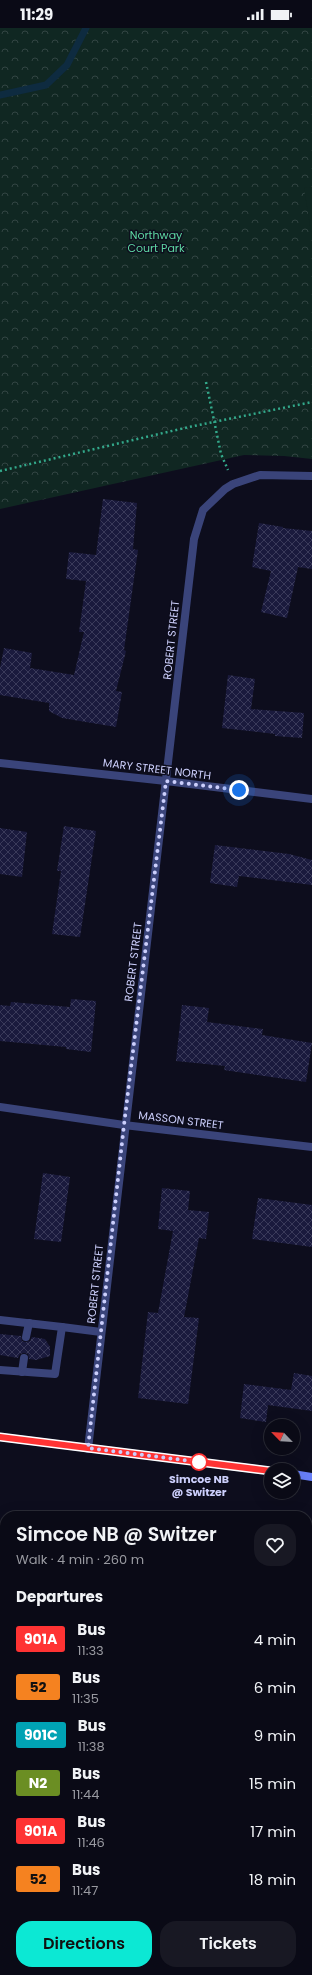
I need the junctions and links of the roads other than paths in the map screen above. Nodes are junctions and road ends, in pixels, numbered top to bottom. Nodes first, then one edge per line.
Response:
1 (312, 476) edge
2 (0, 763) edge
3 (166, 781) junction
4 (312, 800) edge
5 (0, 1108) edge
6 (124, 1125) junction
7 (312, 1147) edge
8 (0, 1320) edge
9 (29, 1323) junction
10 (62, 1327) junction
11 (101, 1332) junction
12 (26, 1337) dead end
13 (24, 1358) dead end
14 (0, 1370) edge
15 (22, 1372) junction
16 (0, 1437) edge
17 (88, 1448) junction
18 (264, 1470) edge
19 (300, 1475) edge
20 (312, 1477) edge

1 - 3 street, ROBERT STREET
2 - 3 street, MARY STREET NORTH
3 - 4 street, MARY STREET NORTH
3 - 6 street, ROBERT STREET
5 - 6 street, MASSON STREET
6 - 7 street, MASSON STREET
6 - 11 street, ROBERT STREET
8 - 9 street
9 - 10 street
9 - 12 street
10 - 11 street
10 - 15 street
11 - 17 street, ROBERT STREET
13 - 15 street
14 - 15 street
16 - 17 main road
17 - 18 main road
19 - 20 main road

